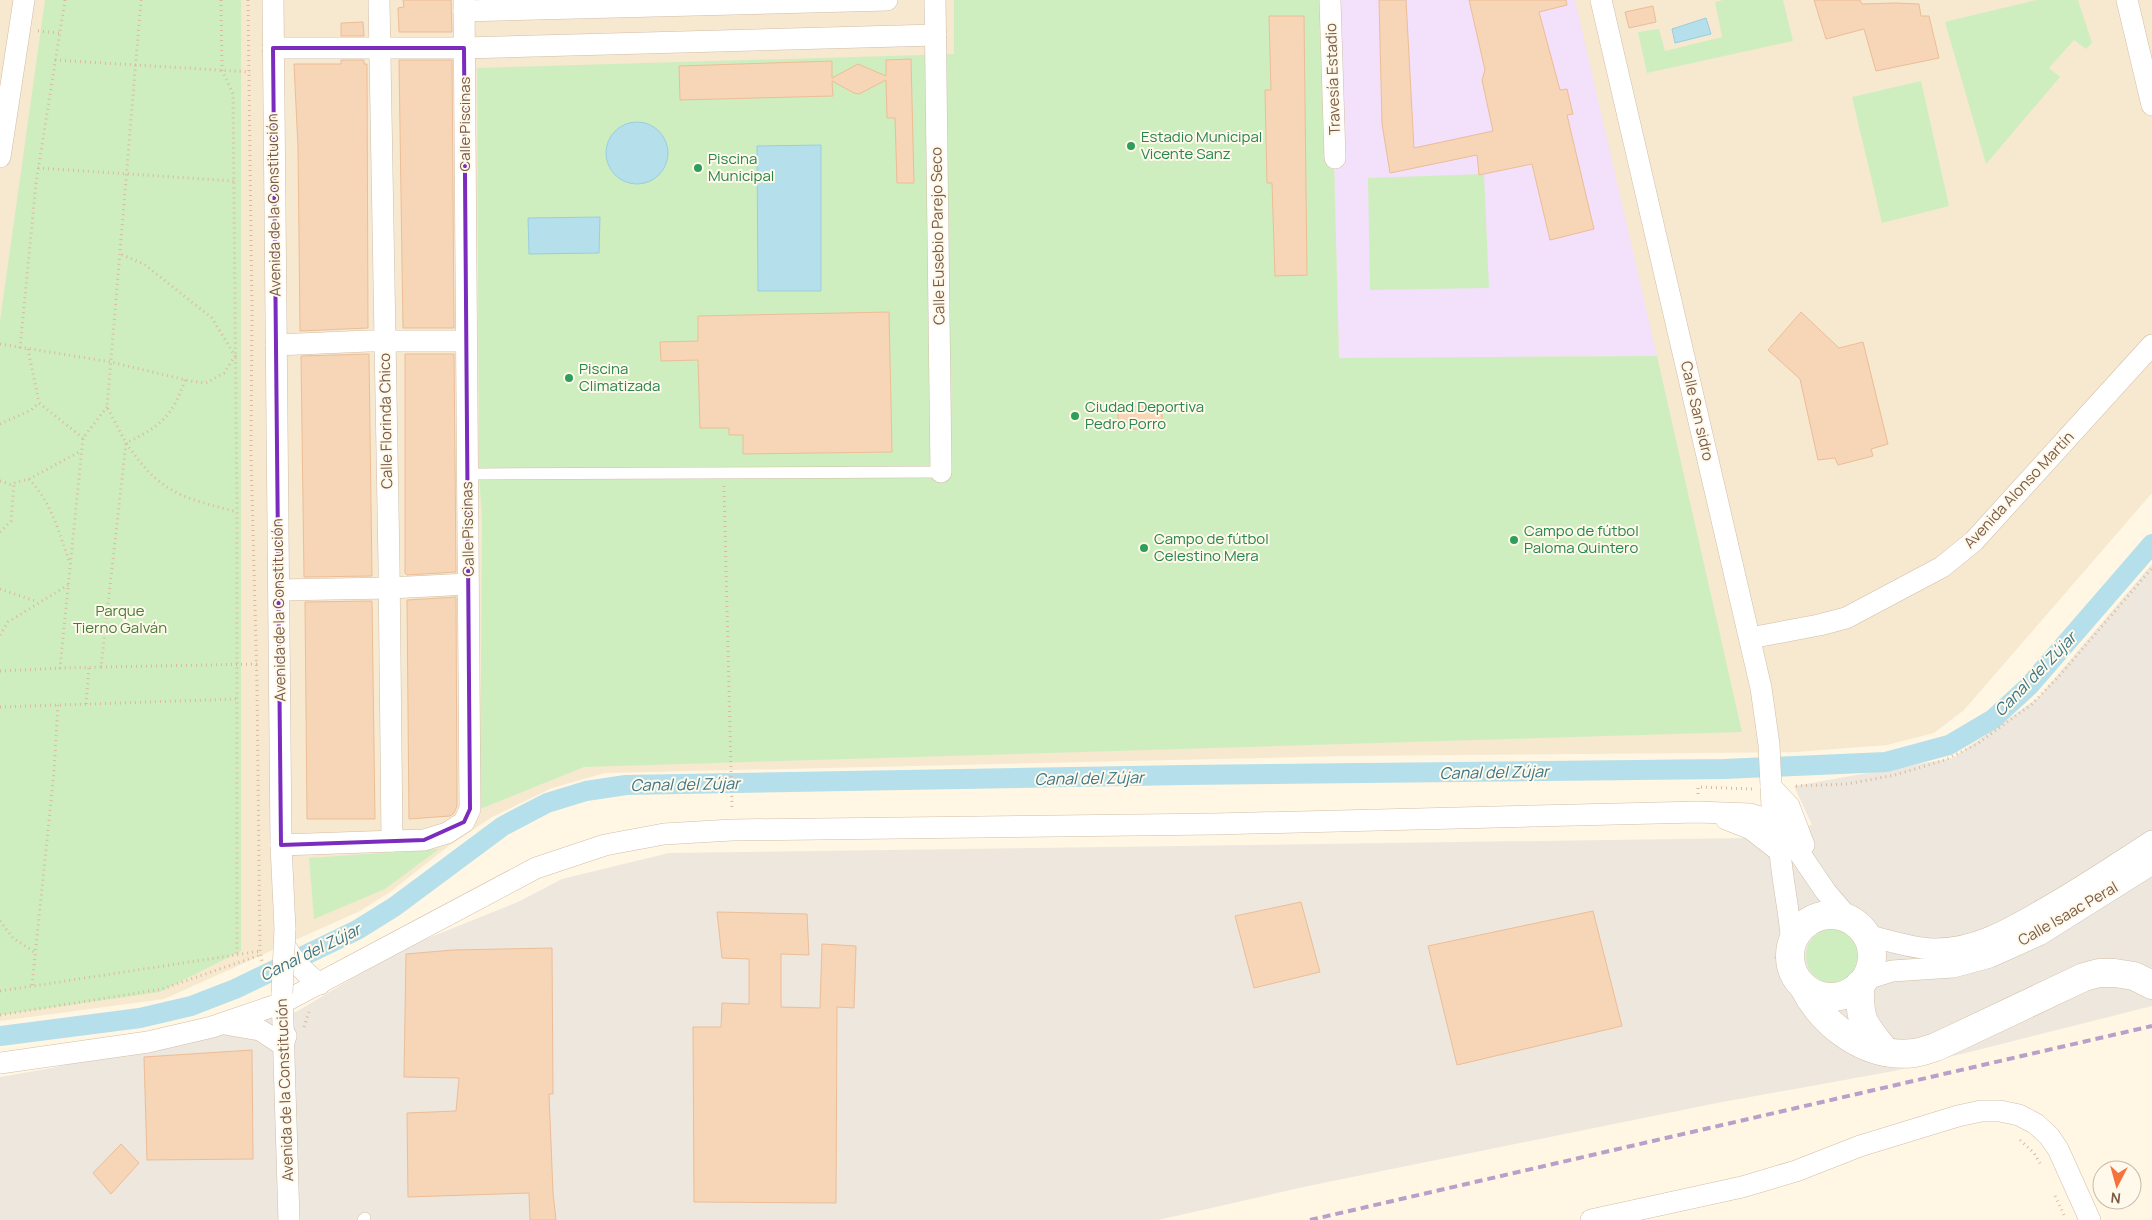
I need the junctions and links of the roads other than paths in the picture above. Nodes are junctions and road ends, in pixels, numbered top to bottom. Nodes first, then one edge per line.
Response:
1 (273, 0) edge
2 (379, 0) edge
3 (887, 0) edge
4 (935, 0) edge
5 (1330, 0) edge
6 (1601, 0) edge
7 (2127, 0) edge
8 (18, 1) edge
9 (464, 6) edge
10 (936, 35) junction
11 (379, 47) junction
12 (273, 48) junction
13 (464, 48) junction
14 (2152, 105) edge
15 (0, 157) edge
16 (1335, 158) dead end
17 (384, 341) junction
18 (466, 341) junction
19 (276, 345) junction
20 (2152, 345) edge
21 (941, 472) joint
22 (479, 474) dead end
23 (468, 584) junction
24 (390, 588) junction
25 (279, 590) junction
26 (1750, 638) junction
27 (1772, 787) junction
28 (1710, 812) junction
29 (1750, 814) junction
30 (1779, 823) junction
31 (392, 841) junction
32 (2152, 841) edge
33 (281, 845) junction
34 (1778, 850) junction
35 (2152, 864) edge
36 (1821, 884) junction
37 (1857, 927) junction
38 (285, 941) junction
39 (1792, 944) junction
40 (1862, 982) junction
41 (2152, 985) edge
42 (1803, 986) junction
43 (296, 990) junction
44 (223, 1023) junction
45 (283, 1045) junction
46 (1886, 1052) junction
47 (0, 1063) edge
48 (289, 1220) edge
49 (1591, 1220) edge
50 (2090, 1220) edge

1 - 12 street, Avenida de la Constitución
2 - 11 street, Calle Florinda Chico
3 - 9 street
4 - 10 street, Calle Eusebio Parejo Seco
5 - 16 street, Travesía Estadio
6 - 26 street, Calle San sidro
7 - 14 street
8 - 15 street
9 - 13 street, Calle Piscinas
10 - 13 street
10 - 21 street, Calle Eusebio Parejo Seco
11 - 12 street
11 - 13 street
11 - 17 street, Calle Florinda Chico
12 - 19 street, Avenida de la Constitución
13 - 18 street, Calle Piscinas
17 - 18 street
17 - 19 street
17 - 24 street, Calle Florinda Chico
18 - 23 street, Calle Piscinas
19 - 25 street, Avenida de la Constitución
20 - 26 street, Avenida Alonso Martín
21 - 22 lane
23 - 24 street
23 - 31 street, Calle Piscinas
24 - 25 street
24 - 31 street, Calle Florinda Chico
25 - 33 street, Avenida de la Constitución
26 - 27 street, Calle San sidro
27 - 29 street
27 - 30 street, Calle San sidro
27 - 36 street
28 - 29 street
28 - 34 street
28 - 43 street
29 - 30 street
30 - 34 street
30 - 36 street
31 - 33 street, Calle Piscinas
32 - 37 street, Calle Isaac Peral
33 - 38 street, Avenida de la Constitución
34 - 39 street
35 - 40 street, Calle Isaac Peral
36 - 37 street
37 - 39 street
37 - 40 street
38 - 43 street, Avenida de la Constitución, bridge
38 - 43 street
39 - 42 street
40 - 42 street
40 - 46 street
41 - 46 street
42 - 46 street
43 - 44 street
43 - 45 street, Avenida de la Constitución
44 - 45 street
44 - 47 street
45 - 48 street, Avenida de la Constitución
49 - 50 street

